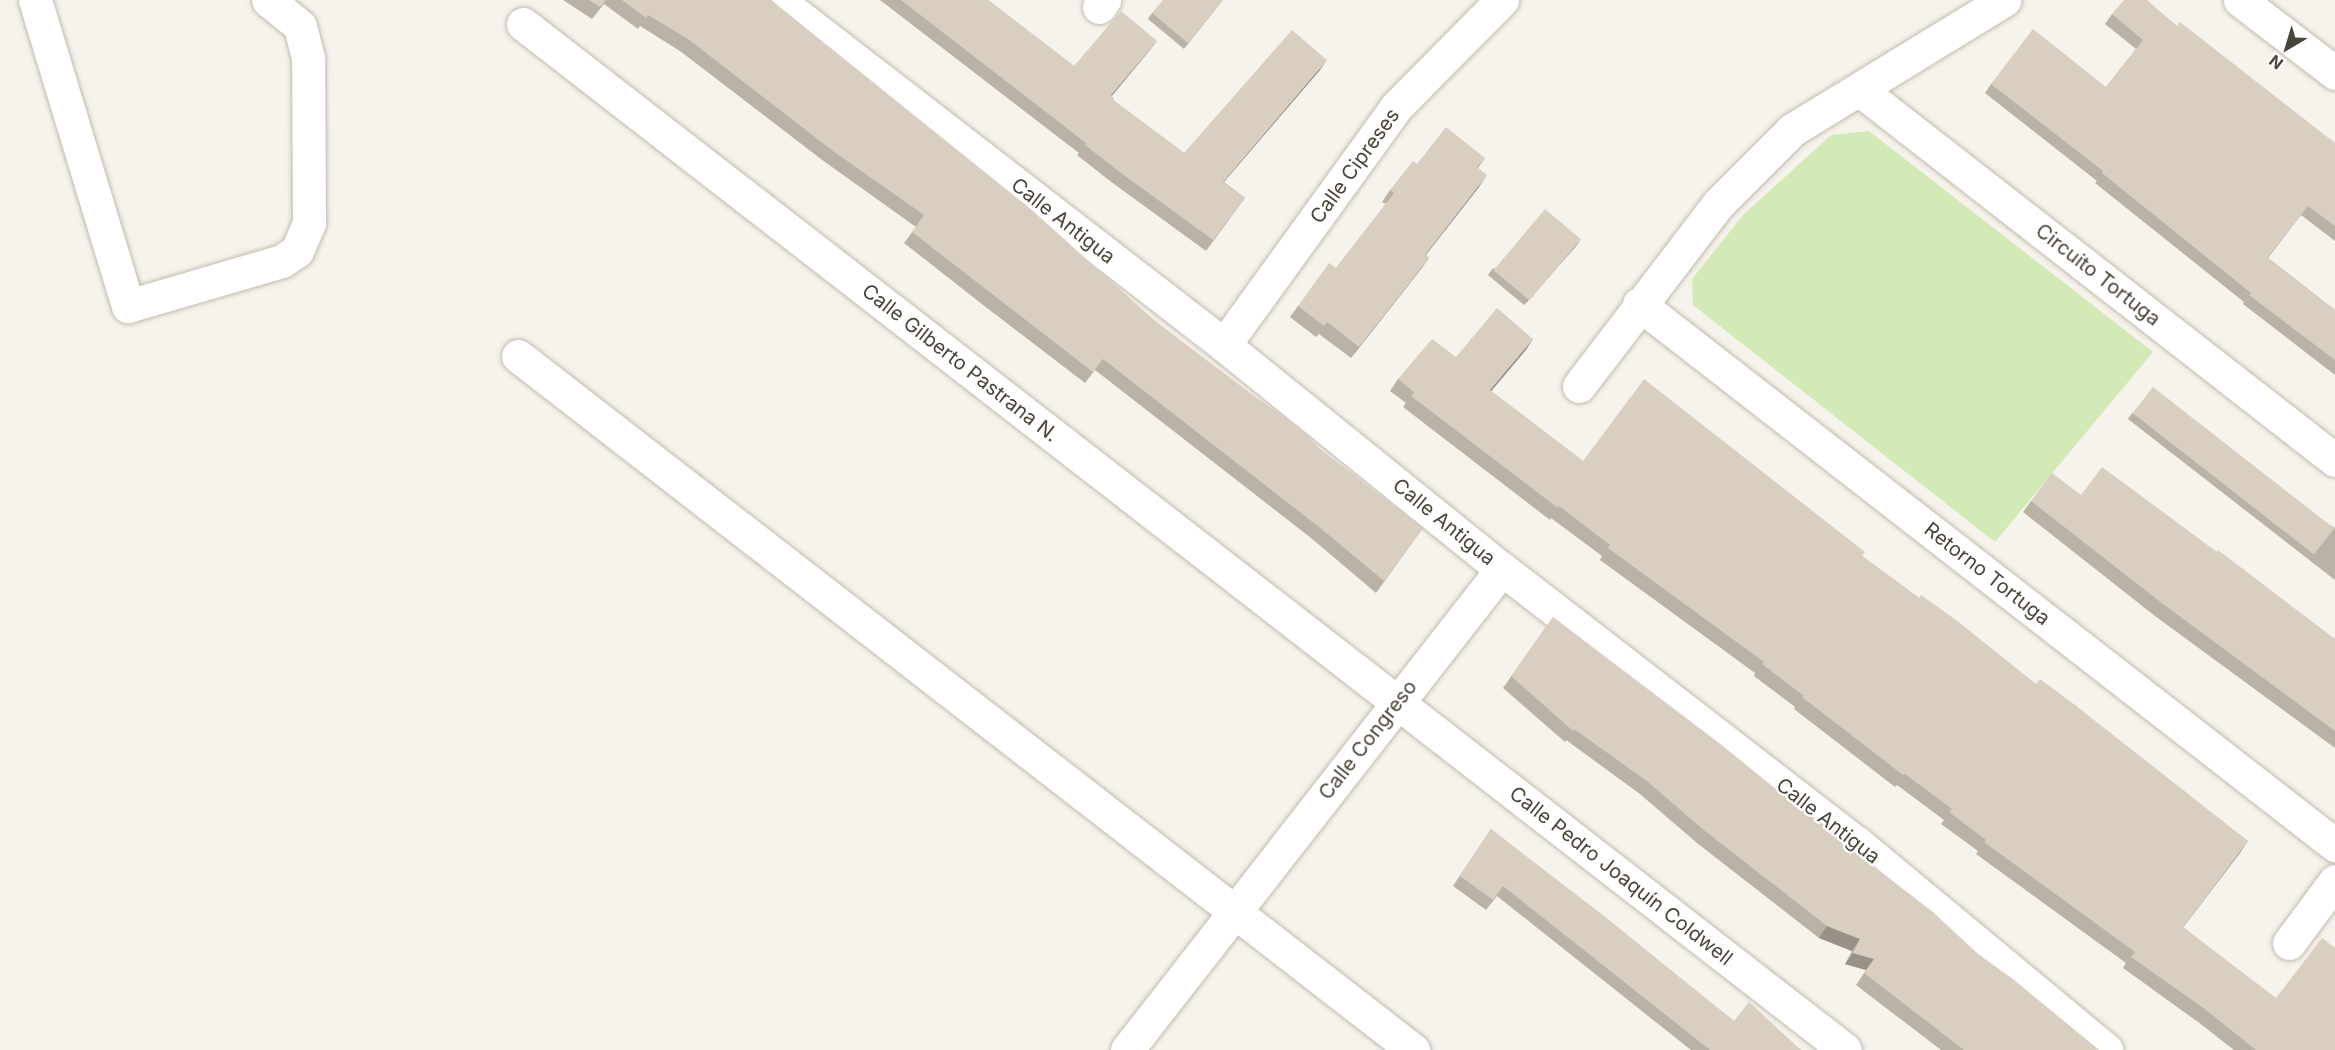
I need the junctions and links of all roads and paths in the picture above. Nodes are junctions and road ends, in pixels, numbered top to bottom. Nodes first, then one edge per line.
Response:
1 (35, 0) edge
2 (268, 0) edge
3 (778, 0) edge
4 (1502, 0) edge
5 (2004, 0) edge
6 (2240, 0) edge
7 (523, 24) dead end
8 (2335, 73) edge
9 (1860, 90) junction
10 (1639, 304) junction
11 (1224, 345) junction
12 (518, 356) dead end
13 (1579, 386) dead end
14 (2335, 460) edge
15 (1502, 569) junction
16 (1397, 702) junction
17 (2335, 845) edge
18 (2335, 880) edge
19 (1233, 912) junction
20 (2289, 943) dead end
21 (1127, 1050) edge
22 (1413, 1050) edge
23 (1845, 1050) edge
24 (2106, 1050) edge

1 - 2 street
3 - 11 street, Calle Antigua
4 - 11 street, Calle Cipreses
5 - 9 street
6 - 8 street
7 - 16 street, Calle Gilberto Pastrana N.
9 - 10 street
9 - 14 street, Circuito Tortuga
10 - 13 street
10 - 17 street, Retorno Tortuga
11 - 15 street, Calle Antigua
12 - 19 street
15 - 16 street, Calle Congreso
15 - 24 street, Calle Antigua
16 - 19 street, Calle Congreso
16 - 23 street, Calle Pedro Joaquín Coldwell
18 - 20 street
19 - 21 street, Calle Congreso
19 - 22 street

